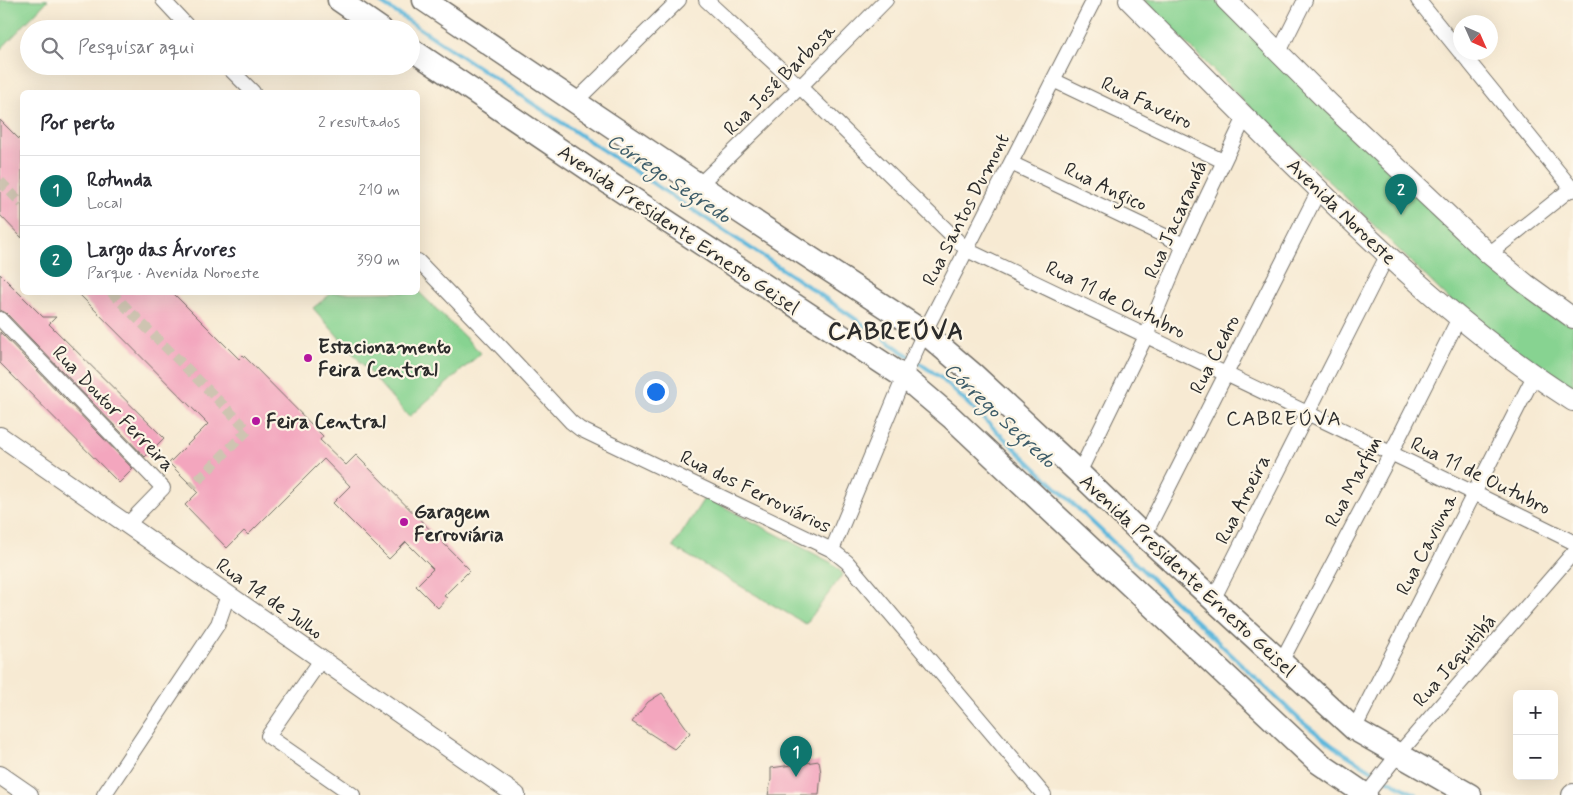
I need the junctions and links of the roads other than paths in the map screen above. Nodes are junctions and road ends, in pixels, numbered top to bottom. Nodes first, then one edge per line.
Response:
1 (163, 0) edge
2 (339, 0) edge
3 (424, 0) edge
4 (679, 0) edge
5 (706, 0) edge
6 (886, 0) edge
7 (1094, 0) edge
8 (1129, 0) edge
9 (1226, 0) edge
10 (1305, 0) edge
11 (1418, 0) edge
12 (182, 20) edge
13 (368, 20) edge
14 (1453, 42) edge
15 (1279, 52) junction
16 (420, 55) edge
17 (1468, 60) edge
18 (236, 75) edge
19 (1053, 80) junction
20 (800, 87) junction
21 (251, 90) edge
22 (574, 102) junction
23 (1245, 117) junction
24 (1223, 161) junction
25 (1011, 163) junction
26 (699, 186) junction
27 (1573, 189) edge
28 (1320, 190) junction
29 (1184, 245) junction
30 (967, 250) junction
31 (1489, 254) junction
32 (1387, 256) junction
33 (420, 263) edge
34 (1459, 318) junction
35 (1573, 318) edge
36 (0, 319) edge
37 (924, 334) junction
38 (1146, 336) junction
39 (1226, 374) junction
40 (905, 375) junction
41 (1534, 376) junction
42 (1573, 401) edge
43 (1308, 413) junction
44 (0, 436) edge
45 (1391, 453) junction
46 (1078, 473) junction
47 (1474, 493) junction
48 (127, 524) junction
49 (1144, 536) junction
50 (1573, 542) edge
51 (832, 550) junction
52 (1573, 553) edge
53 (228, 596) junction
54 (1213, 600) junction
55 (321, 660) junction
56 (1281, 662) junction
57 (1354, 729) junction
58 (1398, 756) junction
59 (0, 775) edge
60 (1367, 793) edge
61 (29, 795) edge
62 (104, 795) edge
63 (353, 795) edge
64 (516, 795) edge
65 (1044, 795) edge
66 (1470, 795) edge

1 - 12 street
2 - 13 main road
3 - 22 main road, Avenida Presidente Ernesto Geisel
4 - 22 street
5 - 20 street, Rua 11 de Outubro
6 - 20 street, Rua José Barbosa
7 - 19 street, Rua Santos Dumont
8 - 23 main road, Avenida Noroeste
9 - 15 main road
10 - 15 street
11 - 14 street
15 - 31 main road
16 - 40 main road, Avenida Presidente Ernesto Geisel
17 - 27 street
18 - 21 street
19 - 24 street, Rua Faveiro
19 - 25 street, Rua Santos Dumont
20 - 26 street, Rua José Barbosa
20 - 30 street, Rua 11 de Outubro
22 - 26 main road, Avenida Presidente Ernesto Geisel
23 - 24 street, Rua Jacarandá
23 - 28 main road, Avenida Noroeste
24 - 29 street, Rua Jacarandá
25 - 29 street, Rua Angico
25 - 30 street, Rua Santos Dumont
26 - 37 main road, Avenida Presidente Ernesto Geisel
27 - 31 street
28 - 32 main road, Avenida Noroeste
28 - 39 street, Rua Cedro
29 - 38 street, Rua Jacarandá
30 - 37 street, Rua Santos Dumont
30 - 38 street, Rua 11 de Outubro
31 - 35 main road
32 - 34 main road, Avenida Noroeste
32 - 43 street, Rua Aroeira
33 - 51 street, Rua dos Ferroviários
34 - 41 main road, Avenida Noroeste
34 - 45 street, Rua Marfim
36 - 48 street, Rua Doutor Ferreira
37 - 40 street, Rua Santos Dumont
37 - 46 main road, Avenida Presidente Ernesto Geisel
38 - 39 street, Rua 11 de Outubro
38 - 46 street, Rua Jacarandá
39 - 43 street, Rua 11 de Outubro
39 - 49 street, Rua Cedro
40 - 51 street, Rua Santos Dumont
40 - 60 main road, Avenida Presidente Ernesto Geisel
41 - 42 main road, Avenida Noroeste
41 - 47 street, Rua Caviuna
43 - 45 street, Rua 11 de Outubro
43 - 54 street, Rua Aroeira
44 - 48 street, Rua 14 de Julho
45 - 47 street, Rua 11 de Outubro
45 - 56 street, Rua Marfim
46 - 49 main road, Avenida Presidente Ernesto Geisel
47 - 50 street, Rua 11 de Outubro
47 - 57 street, Rua Caviuna
48 - 53 street, Rua 14 de Julho
49 - 54 main road, Avenida Presidente Ernesto Geisel
51 - 65 street, Rua dos Ferroviários
52 - 58 street, Rua Jequitibá
53 - 55 street, Rua 14 de Julho
53 - 62 street
54 - 56 main road, Avenida Presidente Ernesto Geisel
55 - 63 street
55 - 64 street, Rua 14 de Julho
56 - 57 main road, Avenida Presidente Ernesto Geisel
57 - 58 main road, Avenida Presidente Ernesto Geisel
58 - 60 street, Rua Jequitibá
58 - 66 main road, Avenida Presidente Ernesto Geisel
59 - 61 street

